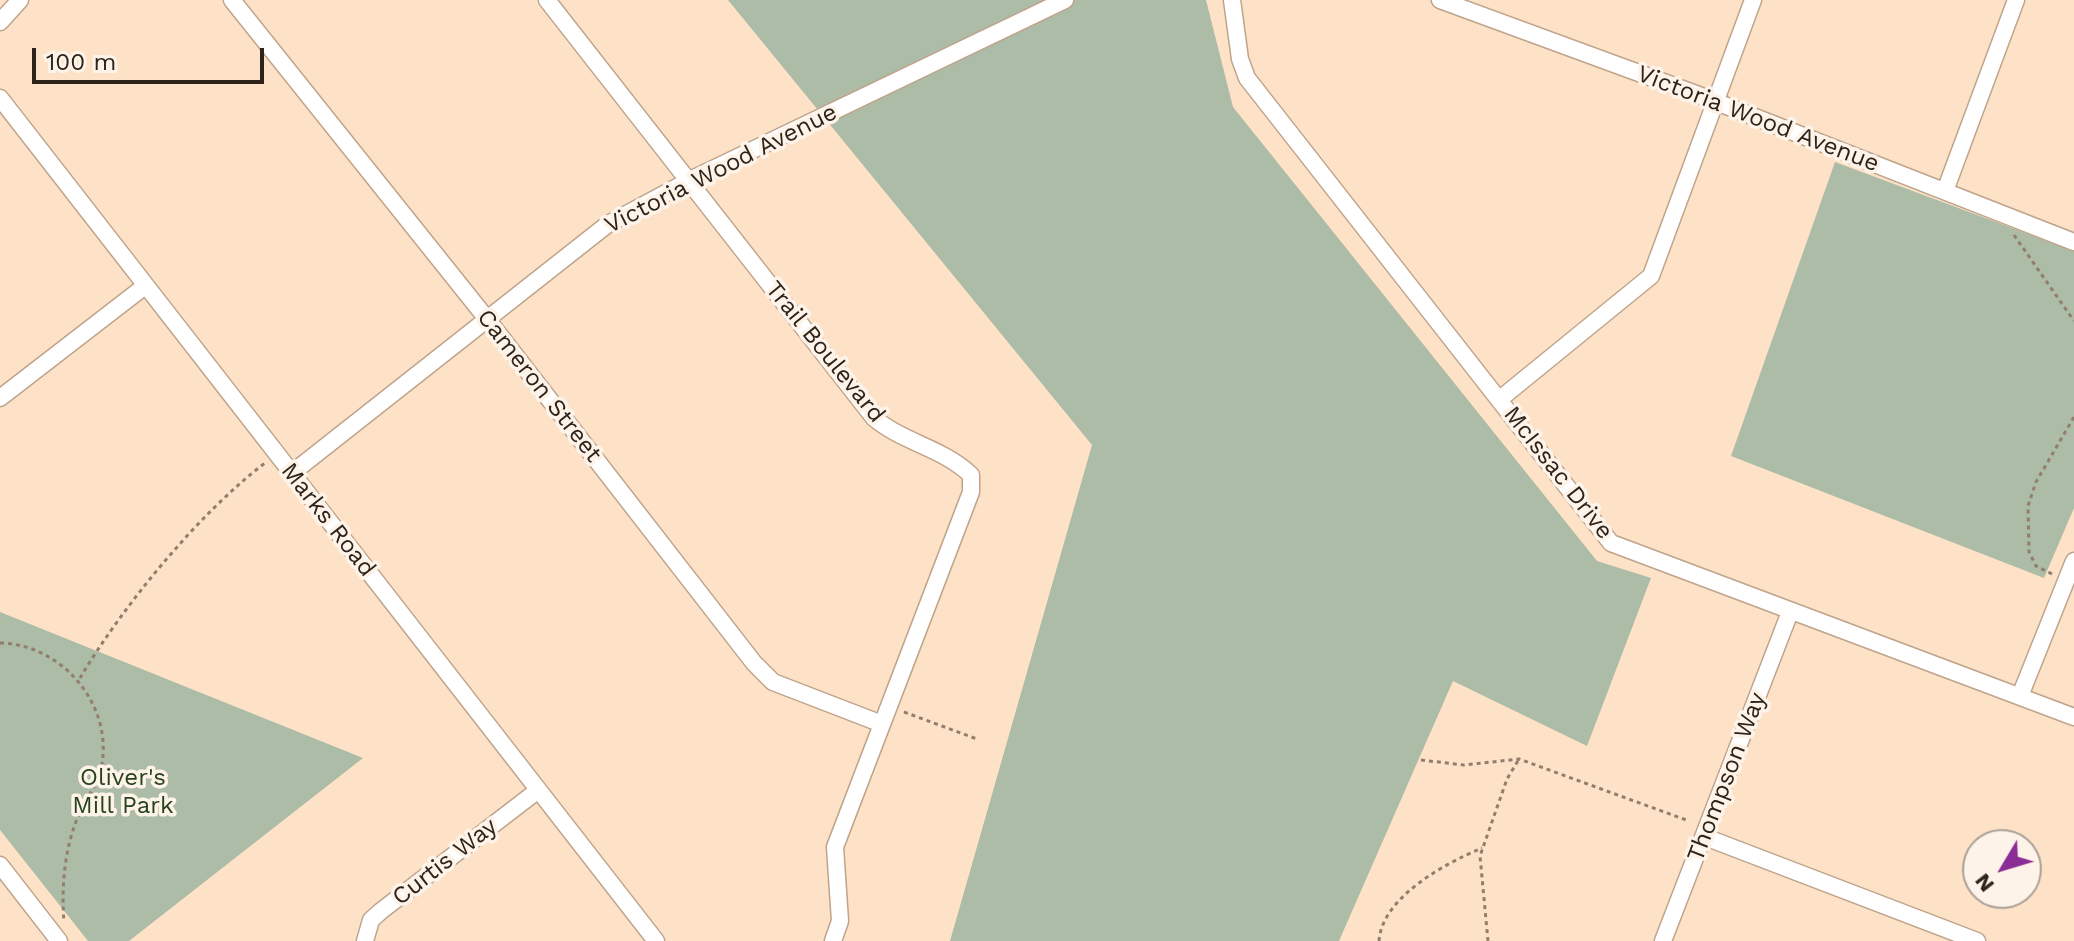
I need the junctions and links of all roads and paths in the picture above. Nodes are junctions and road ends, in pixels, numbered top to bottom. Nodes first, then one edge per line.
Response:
1 (20, 0) edge
2 (232, 0) edge
3 (547, 0) edge
4 (1065, 0) edge
5 (1232, 0) edge
6 (1440, 0) edge
7 (1753, 0) edge
8 (2016, 0) edge
9 (0, 22) edge
10 (0, 98) edge
11 (1714, 101) junction
12 (690, 180) junction
13 (1945, 191) junction
14 (1998, 212) junction
15 (2074, 242) edge
16 (145, 286) junction
17 (487, 319) junction
18 (2074, 321) edge
19 (0, 398) edge
20 (1500, 399) junction
21 (2074, 417) edge
22 (277, 454) junction
23 (292, 473) junction
24 (2074, 561) edge
25 (2066, 581) junction
26 (1790, 612) junction
27 (0, 643) edge
28 (79, 679) junction
29 (2020, 696) junction
30 (904, 712) dead end
31 (2074, 717) edge
32 (882, 724) junction
33 (977, 739) dead end
34 (1519, 759) junction
35 (1421, 760) dead end
36 (537, 791) junction
37 (1689, 821) dead end
38 (1705, 837) junction
39 (1482, 848) junction
40 (0, 865) edge
41 (62, 936) edge
42 (365, 941) edge
43 (656, 941) edge
44 (833, 941) edge
45 (1379, 941) edge
46 (1488, 941) edge
47 (1663, 941) edge
48 (1977, 941) edge

1 - 9 street
2 - 17 street, Cameron Street
3 - 12 street, Trail Boulevard
4 - 12 street, Victoria Wood Avenue
5 - 20 street, McIssac Drive
6 - 11 street, Victoria Wood Avenue
7 - 11 street
8 - 13 street
10 - 16 street, Marks Road
11 - 13 street, Victoria Wood Avenue
11 - 20 street
12 - 17 street, Victoria Wood Avenue
12 - 32 street, Trail Boulevard
13 - 14 street, Victoria Wood Avenue
14 - 15 street, Victoria Wood Avenue
14 - 18 path
16 - 19 street
16 - 22 street, Marks Road
17 - 23 street, Victoria Wood Avenue
17 - 32 street, Cameron Street
20 - 26 street, McIssac Drive
21 - 25 path
22 - 23 street, Marks Road
22 - 28 path
23 - 36 street, Marks Road
24 - 25 street
25 - 29 street
26 - 29 street, McIssac Drive
26 - 38 street, Thompson Way
27 - 28 path
28 - 41 path
29 - 31 street, McIssac Drive
30 - 33 path
32 - 44 street, Trail Boulevard
34 - 35 path
34 - 37 path
34 - 39 path
36 - 42 street, Curtis Way
36 - 43 street, Marks Road
38 - 47 street, Thompson Way
38 - 48 street
39 - 45 path
39 - 46 path
40 - 41 street

